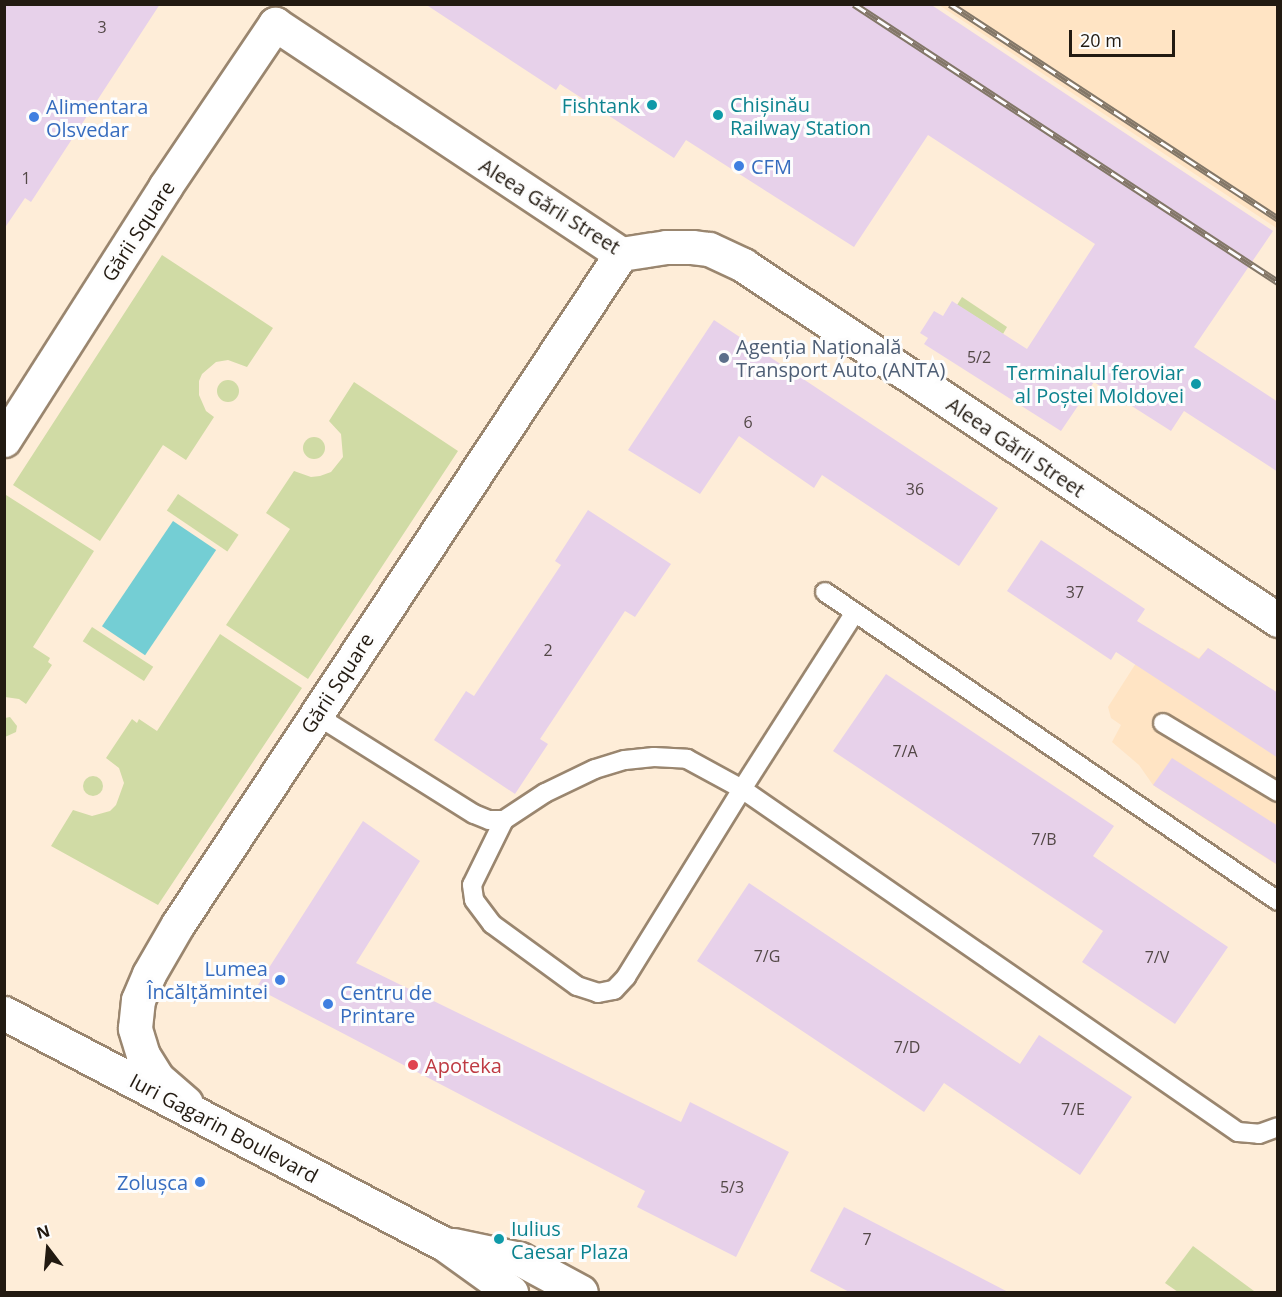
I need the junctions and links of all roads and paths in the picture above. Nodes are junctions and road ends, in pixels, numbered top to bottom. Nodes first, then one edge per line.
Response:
1 (273, 14) edge
2 (621, 254) junction
3 (4, 440) edge
4 (825, 592) dead end
5 (854, 614) junction
6 (1278, 620) edge
7 (316, 715) junction
8 (1163, 723) dead end
9 (741, 789) junction
10 (1278, 792) edge
11 (504, 820) junction
12 (1278, 901) edge
13 (4, 1013) edge
14 (199, 1114) junction
15 (1278, 1127) edge
16 (443, 1243) junction
17 (511, 1293) edge
18 (581, 1293) edge

1 - 2 street, Aleea Gării Street
1 - 3 street, Gării Square
2 - 6 street, Aleea Gării Street
2 - 7 street, Gării Square
4 - 5 lane
5 - 9 lane
5 - 12 lane
7 - 11 lane
7 - 14 street, Gării Square
8 - 10 lane
9 - 11 lane
9 - 11 lane
9 - 15 lane
13 - 14 street, Iuri Gagarin Boulevard
14 - 16 street, Iuri Gagarin Boulevard
16 - 17 street, Iuri Gagarin Boulevard
16 - 18 street, Iuri Gagarin Boulevard

